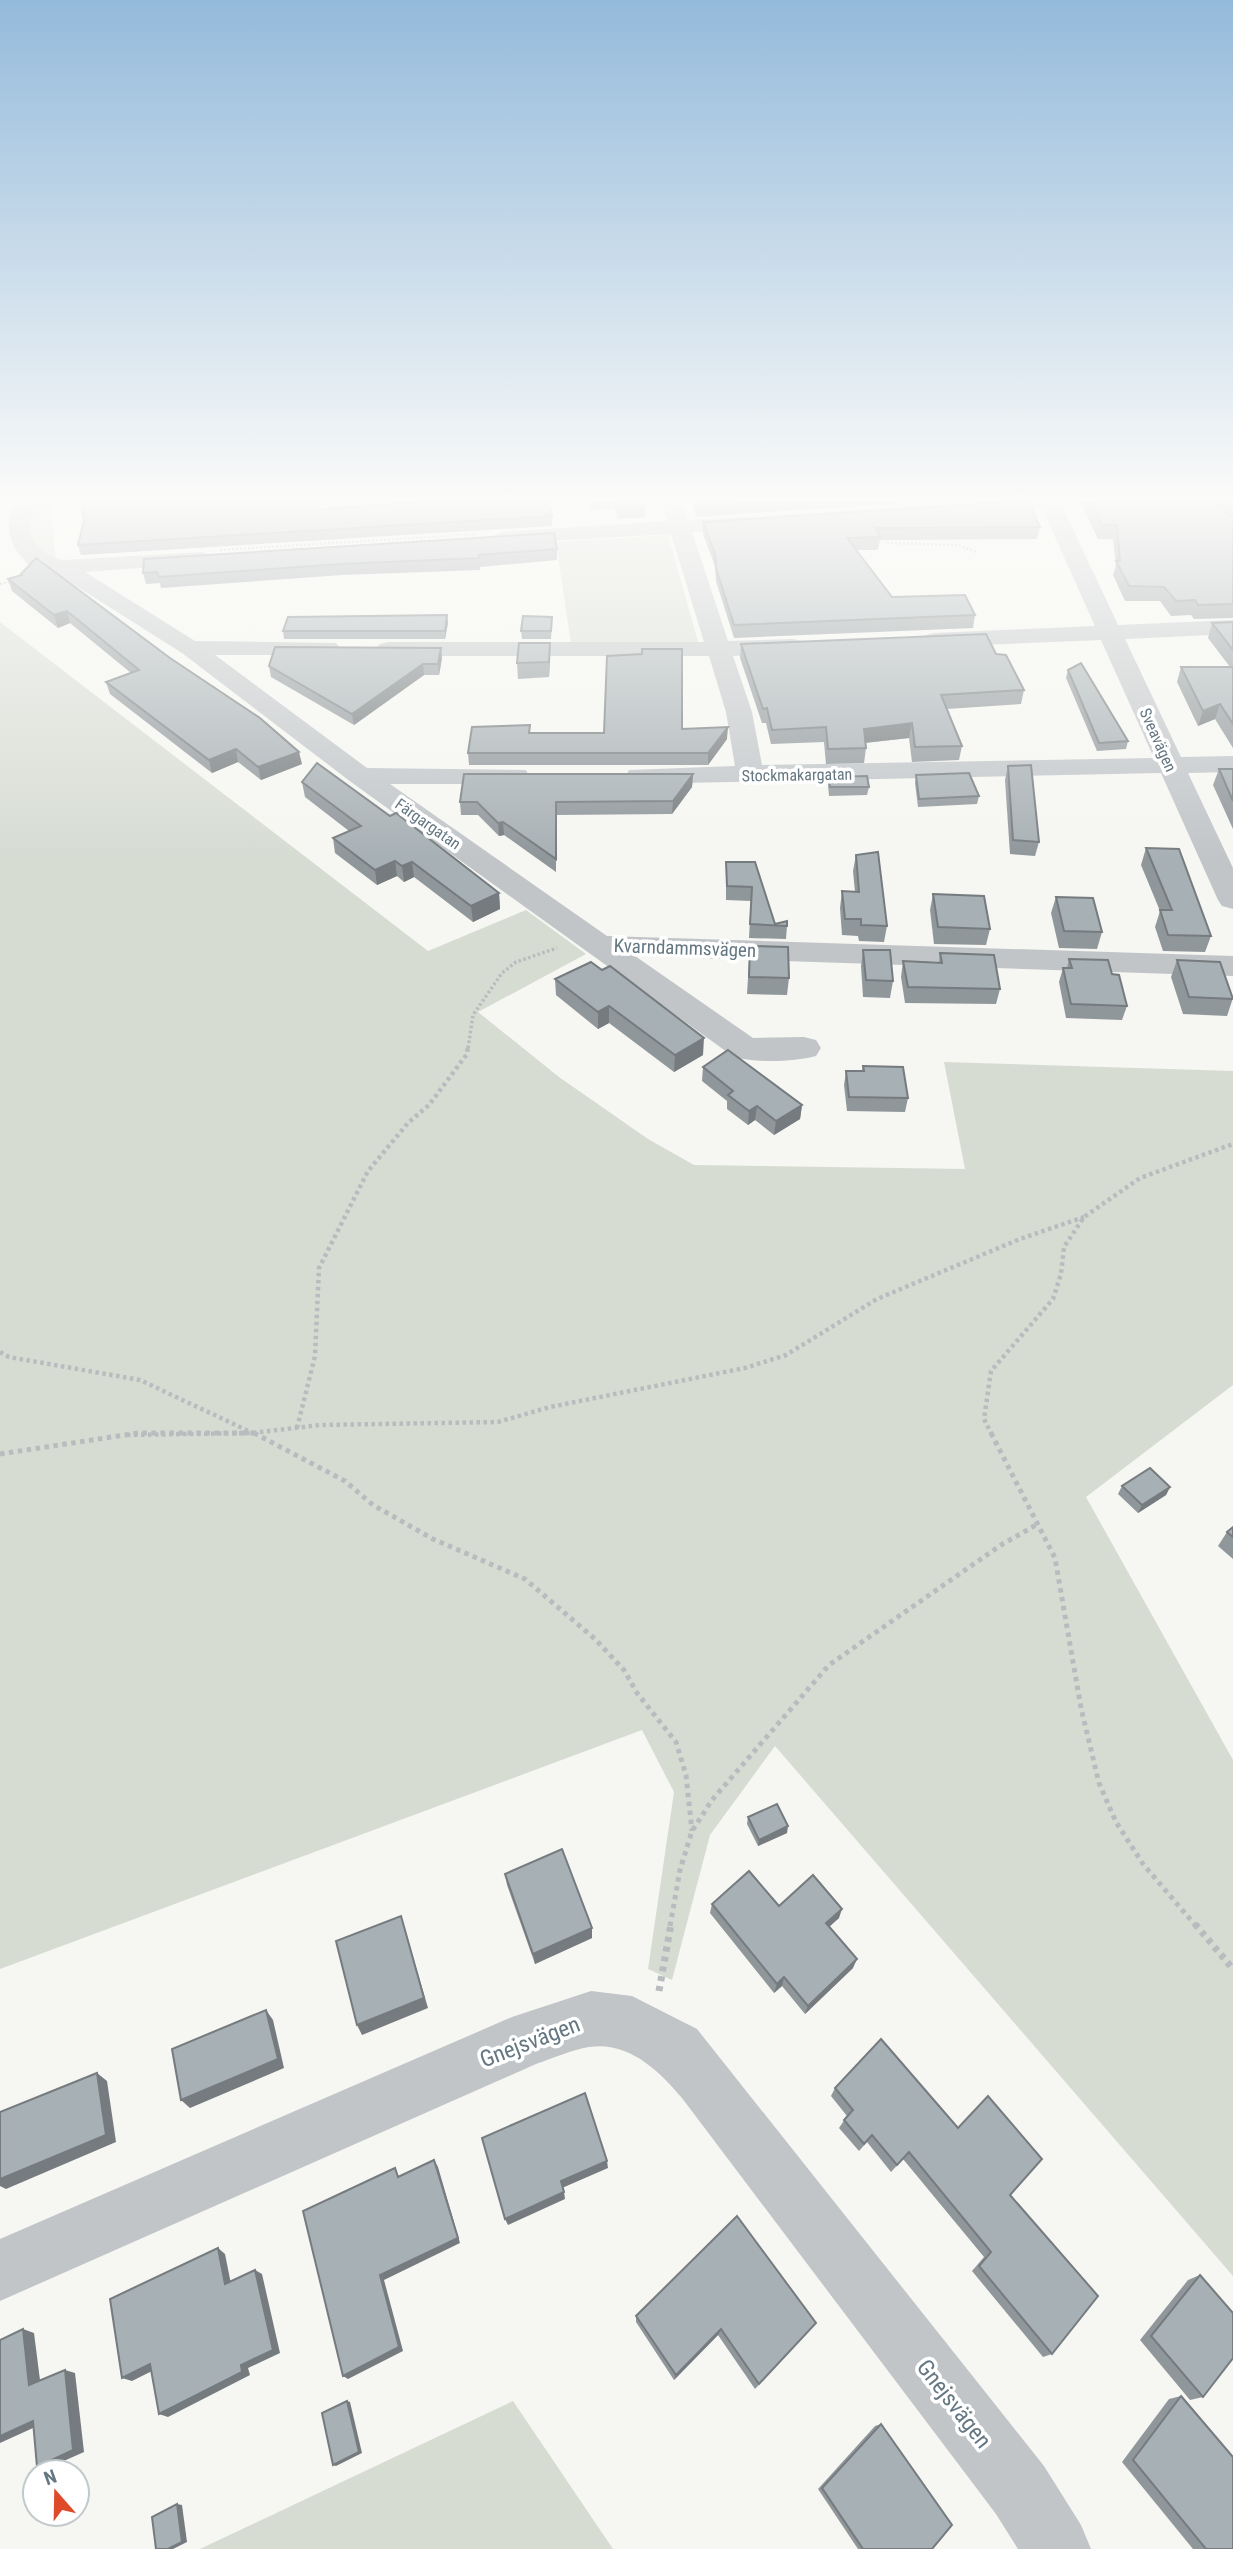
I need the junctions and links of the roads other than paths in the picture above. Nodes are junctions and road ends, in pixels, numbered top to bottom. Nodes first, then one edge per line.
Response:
1 (147, 621) edge
2 (709, 621) edge
3 (1104, 621) edge
4 (1233, 627) edge
5 (1109, 632) junction
6 (907, 641) edge
7 (812, 645) edge
8 (190, 648) junction
9 (718, 649) junction
10 (1233, 764) edge
11 (1170, 766) junction
12 (360, 776) junction
13 (541, 776) edge
14 (611, 776) edge
15 (750, 776) junction
16 (1231, 890) edge
17 (598, 945) junction
18 (1233, 966) edge
19 (804, 1048) dead end
20 (0, 2270) edge
21 (1057, 2549) edge

1 - 8 street, Färgargatan
2 - 9 street
3 - 5 street, Sveavägen
4 - 5 street
5 - 6 street
5 - 11 street, Sveavägen
7 - 9 street
8 - 9 street
8 - 12 street, Färgargatan
9 - 15 street
10 - 11 street, Stockmakargatan
11 - 15 street, Stockmakargatan
11 - 16 street, Sveavägen
12 - 13 street
12 - 17 street, Färgargatan
14 - 15 street, Stockmakargatan
17 - 18 street, Kvarndammsvägen
17 - 19 street, Färgargatan
20 - 21 street, Gnejsvägen

